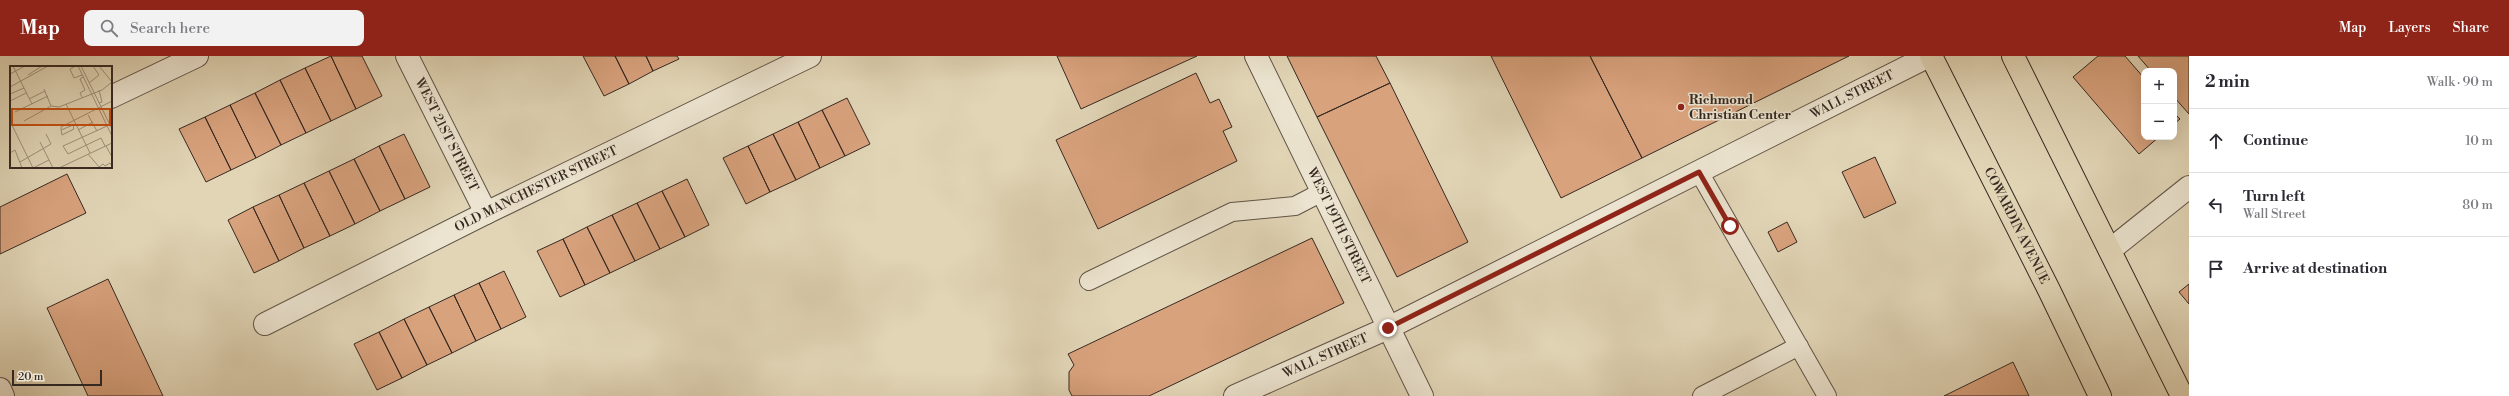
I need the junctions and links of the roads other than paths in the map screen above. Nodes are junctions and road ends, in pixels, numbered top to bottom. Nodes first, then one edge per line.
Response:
1 (197, 56) edge
2 (407, 56) edge
3 (810, 56) edge
4 (1256, 56) edge
5 (1930, 56) edge
6 (2013, 56) edge
7 (112, 97) edge
8 (1699, 172) junction
9 (2189, 187) edge
10 (1322, 192) junction
11 (486, 213) junction
12 (2110, 250) junction
13 (1089, 281) dead end
14 (264, 324) dead end
15 (1388, 328) junction
16 (1799, 346) junction
17 (0, 389) edge
18 (3, 396) edge
19 (1235, 396) edge
20 (1422, 396) edge
21 (1702, 396) edge
22 (1826, 396) edge
23 (2100, 396) edge
24 (2182, 396) edge

1 - 7 street
2 - 11 street, WEST 21ST STREET
3 - 11 street, OLD MANCHESTER STREET
4 - 10 street, WEST 19TH STREET
5 - 8 street, WALL STREET
5 - 23 main road, COWARDIN AVENUE
6 - 12 main road
8 - 15 street, WALL STREET
8 - 16 lane
9 - 12 street
10 - 13 lane
10 - 15 street, WEST 19TH STREET
11 - 14 street, OLD MANCHESTER STREET
12 - 24 main road
15 - 19 street, WALL STREET
15 - 20 street, WEST 19TH STREET
16 - 21 lane
16 - 22 lane
17 - 18 street

